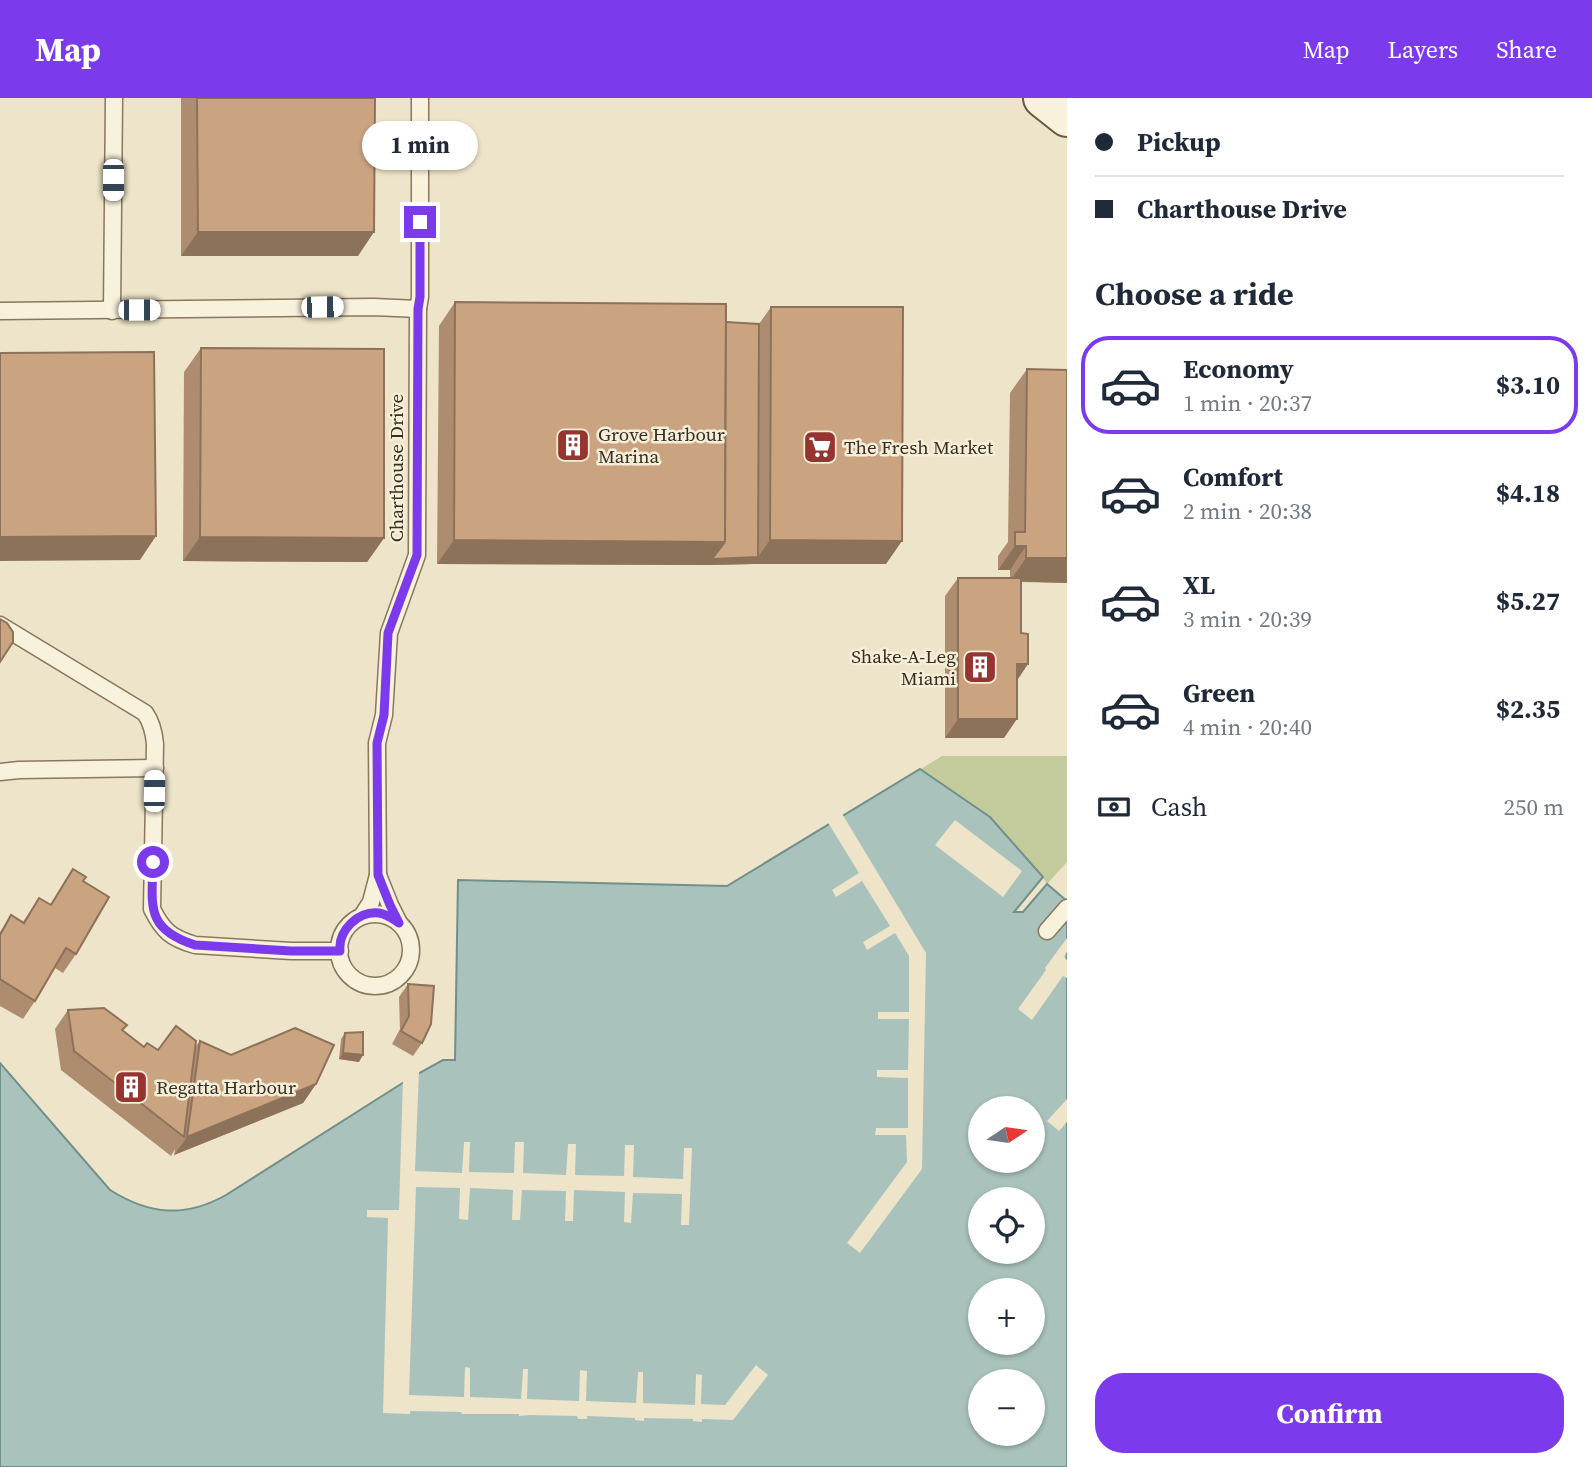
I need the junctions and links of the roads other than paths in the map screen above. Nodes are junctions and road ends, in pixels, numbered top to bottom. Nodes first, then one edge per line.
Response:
1 (114, 98) edge
2 (420, 98) edge
3 (1043, 98) edge
4 (1067, 117) edge
5 (418, 309) junction
6 (0, 311) edge
7 (112, 311) junction
8 (0, 625) edge
9 (155, 768) junction
10 (0, 772) edge
11 (378, 875) junction
12 (1067, 908) edge
13 (362, 916) junction
14 (399, 923) junction
15 (1048, 931) dead end
16 (340, 951) junction

1 - 7 lane
2 - 5 lane, Charthouse Drive
3 - 4 main road
5 - 7 lane
5 - 11 lane, Charthouse Drive
6 - 7 lane
8 - 9 lane
9 - 10 lane
9 - 16 lane
11 - 13 lane, Charthouse Drive
11 - 14 lane, Charthouse Drive
12 - 15 lane
13 - 14 lane
13 - 16 lane
14 - 16 lane

